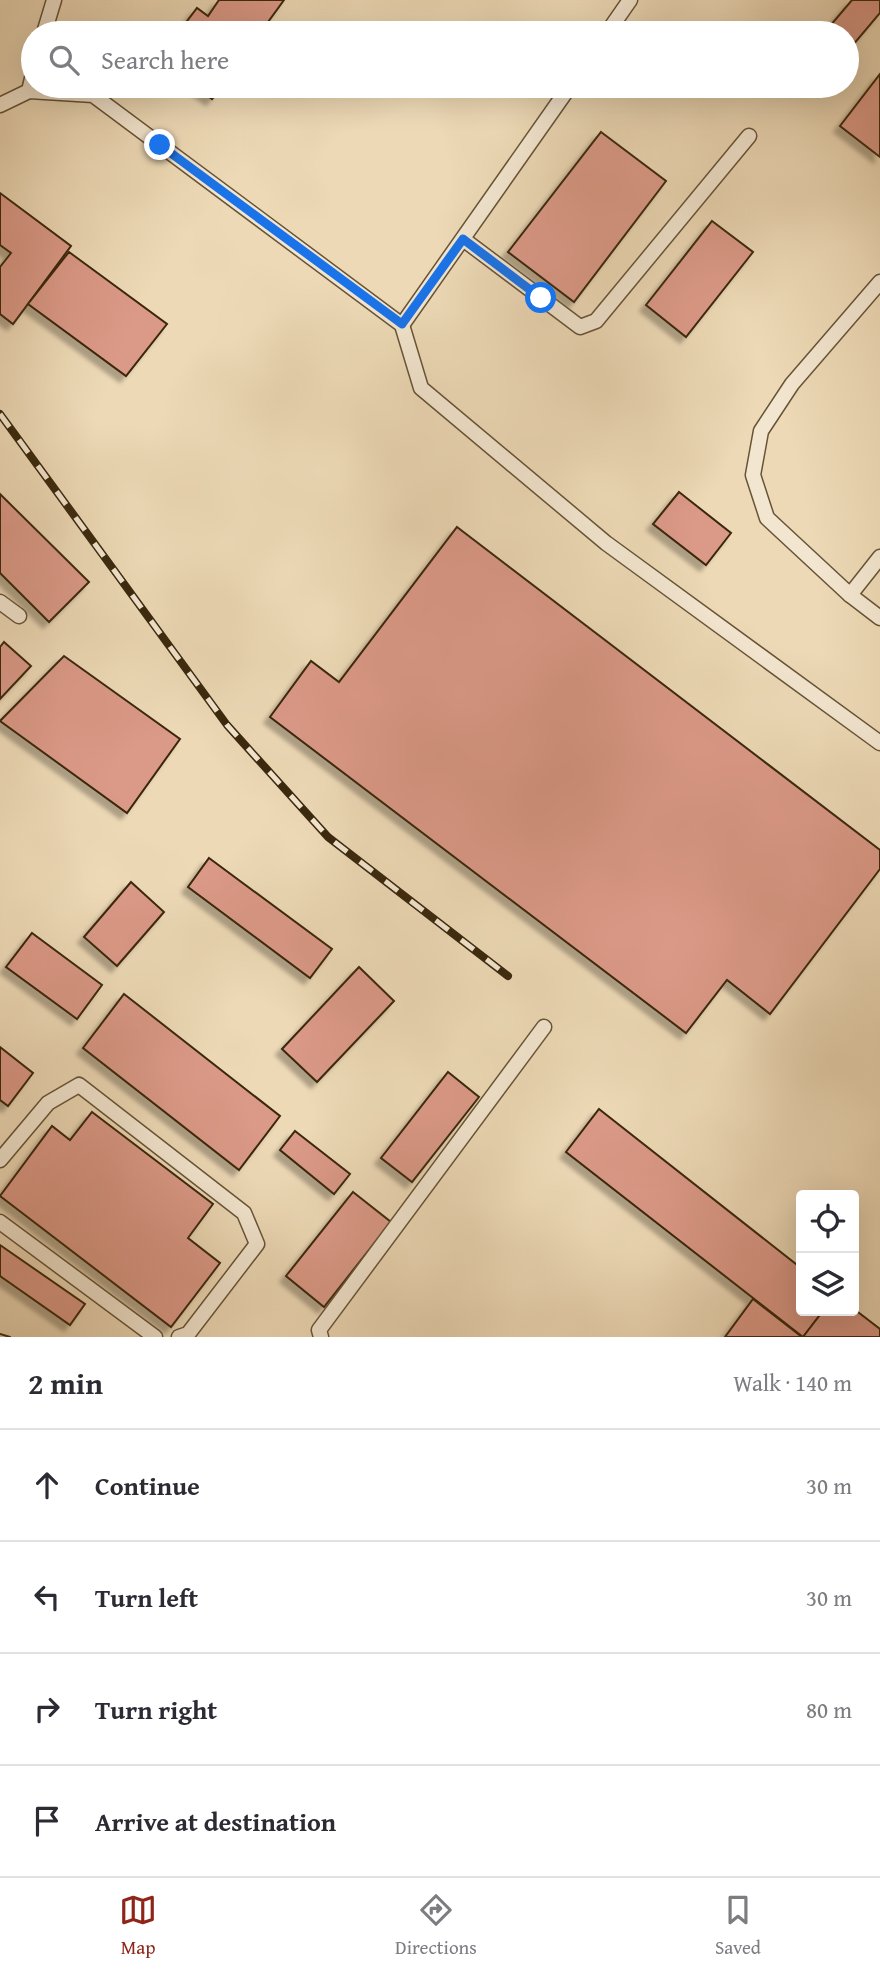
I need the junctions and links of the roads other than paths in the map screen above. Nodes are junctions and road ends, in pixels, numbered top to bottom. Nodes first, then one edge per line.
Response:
1 (54, 0) edge
2 (630, 0) edge
3 (48, 21) edge
4 (615, 21) edge
5 (21, 95) edge
6 (97, 98) edge
7 (562, 98) edge
8 (0, 105) edge
9 (749, 136) dead end
10 (463, 239) junction
11 (880, 282) edge
12 (402, 324) junction
13 (880, 557) edge
14 (850, 595) junction
15 (0, 602) edge
16 (19, 616) dead end
17 (880, 618) edge
18 (880, 743) edge
19 (544, 1027) dead end
20 (0, 1160) edge
21 (0, 1222) edge
22 (155, 1337) edge
23 (179, 1337) edge
24 (321, 1337) edge

1 - 3 lane
2 - 4 lane
5 - 8 lane
6 - 12 lane
7 - 10 lane
9 - 10 lane
10 - 12 lane
11 - 14 lane
12 - 18 lane
13 - 14 lane
14 - 17 lane
15 - 16 lane
19 - 24 lane
20 - 23 lane
21 - 22 lane

